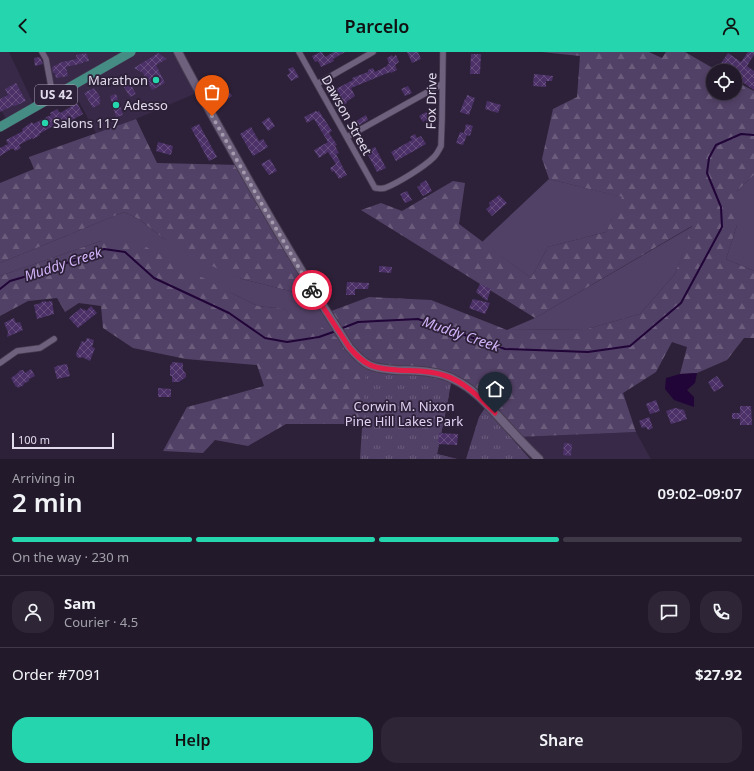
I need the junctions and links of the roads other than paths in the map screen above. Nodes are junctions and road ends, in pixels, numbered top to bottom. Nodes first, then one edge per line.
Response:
1 (42, 52) edge
2 (131, 52) edge
3 (178, 52) edge
4 (299, 52) edge
5 (372, 52) edge
6 (443, 52) edge
7 (317, 84) junction
8 (442, 84) junction
9 (53, 97) junction
10 (0, 127) edge
11 (347, 137) junction
12 (375, 188) joint
13 (54, 339) dead end
14 (0, 363) edge
15 (539, 459) edge

1 - 9 street
2 - 9 main road, US 42
3 - 15 street
4 - 7 street, Dawson Street
5 - 7 street
6 - 8 street, Fox Drive
7 - 11 street, Dawson Street
8 - 11 street
8 - 12 street, Fox Drive
9 - 10 main road, US 42
11 - 12 street, Dawson Street
13 - 14 street

